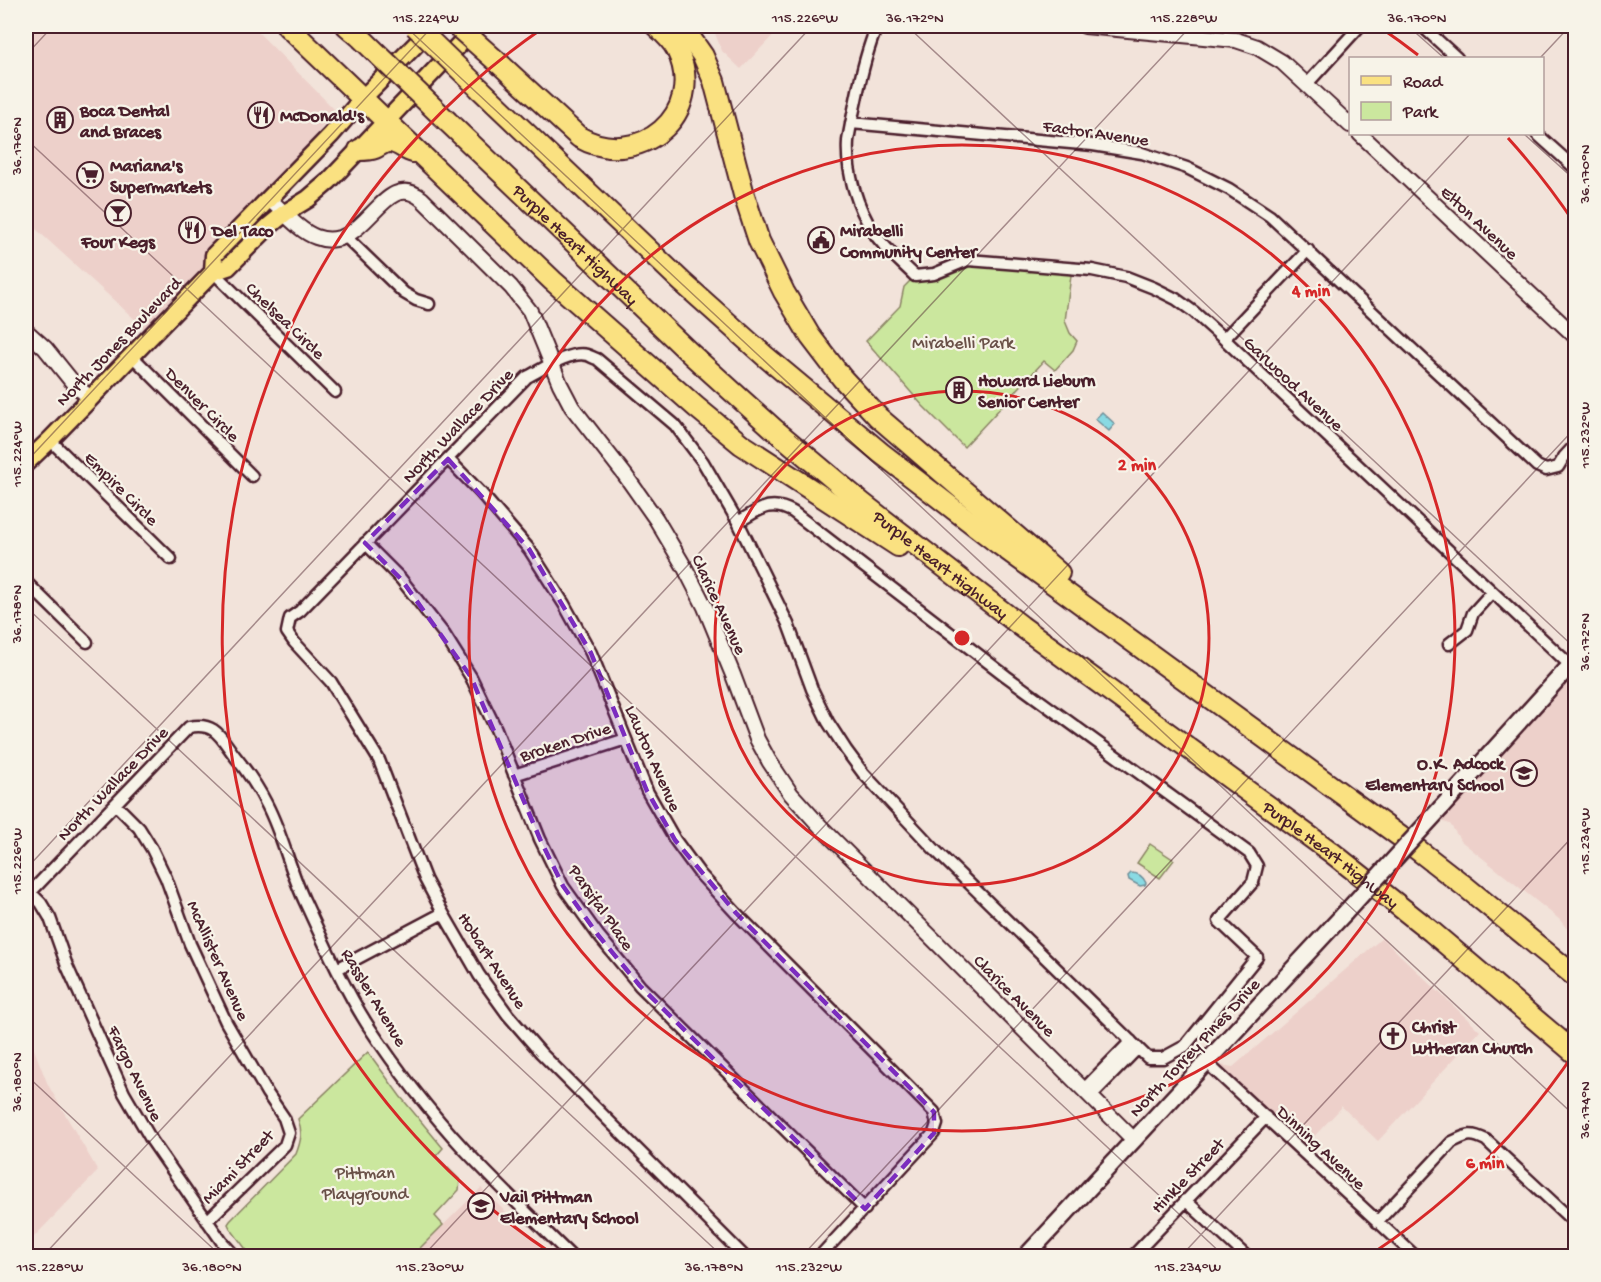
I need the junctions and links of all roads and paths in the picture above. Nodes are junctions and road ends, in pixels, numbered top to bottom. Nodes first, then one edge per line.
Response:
1 (287, 26) edge
2 (415, 26) edge
3 (434, 26) edge
4 (457, 26) edge
5 (477, 26) edge
6 (656, 26) edge
7 (682, 26) edge
8 (877, 26) edge
9 (1085, 26) edge
10 (1360, 26) edge
11 (1422, 26) edge
12 (354, 32) edge
13 (1456, 57) edge
14 (1307, 84) junction
15 (363, 98) junction
16 (386, 122) junction
17 (851, 123) junction
18 (1349, 124) edge
19 (1361, 135) edge
20 (1538, 135) edge
21 (359, 150) junction
22 (421, 154) junction
23 (1575, 169) edge
24 (270, 199) junction
25 (285, 213) junction
26 (345, 236) junction
27 (1308, 250) junction
28 (213, 272) junction
29 (429, 304) dead end
30 (26, 331) edge
31 (1575, 337) edge
32 (1224, 339) junction
33 (131, 355) junction
34 (553, 363) junction
35 (335, 392) dead end
36 (90, 398) junction
37 (50, 440) junction
38 (1575, 444) edge
39 (448, 459) junction
40 (26, 464) edge
41 (252, 476) dead end
42 (738, 522) junction
43 (365, 543) junction
44 (171, 559) dead end
45 (26, 582) edge
46 (1492, 592) junction
47 (1021, 626) junction
48 (287, 632) joint
49 (87, 642) dead end
50 (1449, 644) dead end
51 (1573, 662) edge
52 (1178, 674) junction
53 (200, 725) joint
54 (626, 739) junction
55 (514, 775) junction
56 (115, 804) junction
57 (28, 894) edge
58 (443, 913) junction
59 (337, 969) junction
60 (1575, 977) edge
61 (1135, 1045) junction
62 (1575, 1054) edge
63 (1207, 1063) junction
64 (1087, 1093) junction
65 (1266, 1117) junction
66 (289, 1133) joint
67 (1134, 1140) junction
68 (1185, 1200) junction
69 (865, 1209) junction
70 (207, 1221) junction
71 (1377, 1222) junction
72 (1575, 1224) edge
73 (235, 1257) edge
74 (571, 1257) edge
75 (744, 1257) edge
76 (820, 1257) edge
77 (1026, 1257) edge
78 (1133, 1257) edge
79 (1246, 1257) edge
80 (1414, 1257) edge

1 - 15 highway
2 - 52 highway, bridge
3 - 15 main road, North Jones Boulevard
4 - 6 highway, bridge
5 - 16 main road, North Jones Boulevard
7 - 52 highway
8 - 17 street
9 - 14 street
10 - 14 street
11 - 13 street
12 - 47 highway, Purple Heart Highway, bridge
14 - 18 street
15 - 16 highway
15 - 24 main road, North Jones Boulevard
16 - 21 main road, North Jones Boulevard
16 - 22 highway
17 - 27 street, Factor Avenue
17 - 32 street, Garwood Avenue
19 - 31 street, Elton Avenue
20 - 23 street
21 - 22 highway
21 - 25 main road, North Jones Boulevard
22 - 47 highway
24 - 25 street
24 - 28 main road, North Jones Boulevard
25 - 26 street
25 - 28 main road, North Jones Boulevard
26 - 29 street
26 - 34 street, Clarice Avenue
27 - 32 street
27 - 38 street, Factor Avenue
28 - 33 main road, North Jones Boulevard
28 - 35 street, Chelsea Circle
30 - 36 street
32 - 46 street, Garwood Avenue
33 - 36 main road, North Jones Boulevard
33 - 41 street, Denver Circle
34 - 39 street, North Wallace Drive
34 - 42 street, North Wallace Drive
34 - 64 street, Clarice Avenue
36 - 37 main road, North Jones Boulevard
37 - 40 main road, North Jones Boulevard
37 - 44 street, Empire Circle
39 - 43 street, North Wallace Drive
39 - 54 street, Lawton Avenue
42 - 61 street, North Wallace Drive
42 - 61 street
43 - 48 street, North Wallace Drive
43 - 55 street, Parsifal Place
45 - 49 street
46 - 50 street
46 - 51 street, Garwood Avenue
47 - 62 highway, Purple Heart Highway
48 - 58 street, Hobart Avenue
51 - 63 main road, North Torrey Pines Drive, bridge
52 - 60 highway
53 - 56 street, North Wallace Drive
53 - 59 street, Rassler Avenue
54 - 55 street, Broken Drive
54 - 69 street, Lawton Avenue
55 - 69 street, Parsifal Place
56 - 57 street, North Wallace Drive
56 - 66 street, McAllister Avenue
57 - 70 street, Fargo Avenue
58 - 59 street
58 - 75 street, Hobart Avenue
59 - 74 street, Rassler Avenue
61 - 64 street
63 - 65 street, Dinning Avenue
63 - 67 main road, North Torrey Pines Drive
64 - 67 street, Clarice Avenue
65 - 68 street, Hinkle Street
65 - 71 street, Dinning Avenue
66 - 70 street, Miami Street
67 - 77 main road, North Torrey Pines Drive
68 - 78 street, Hinkle Street
68 - 79 street
69 - 76 street
70 - 73 street, Fargo Avenue
71 - 72 street
71 - 80 street, Dinning Avenue

